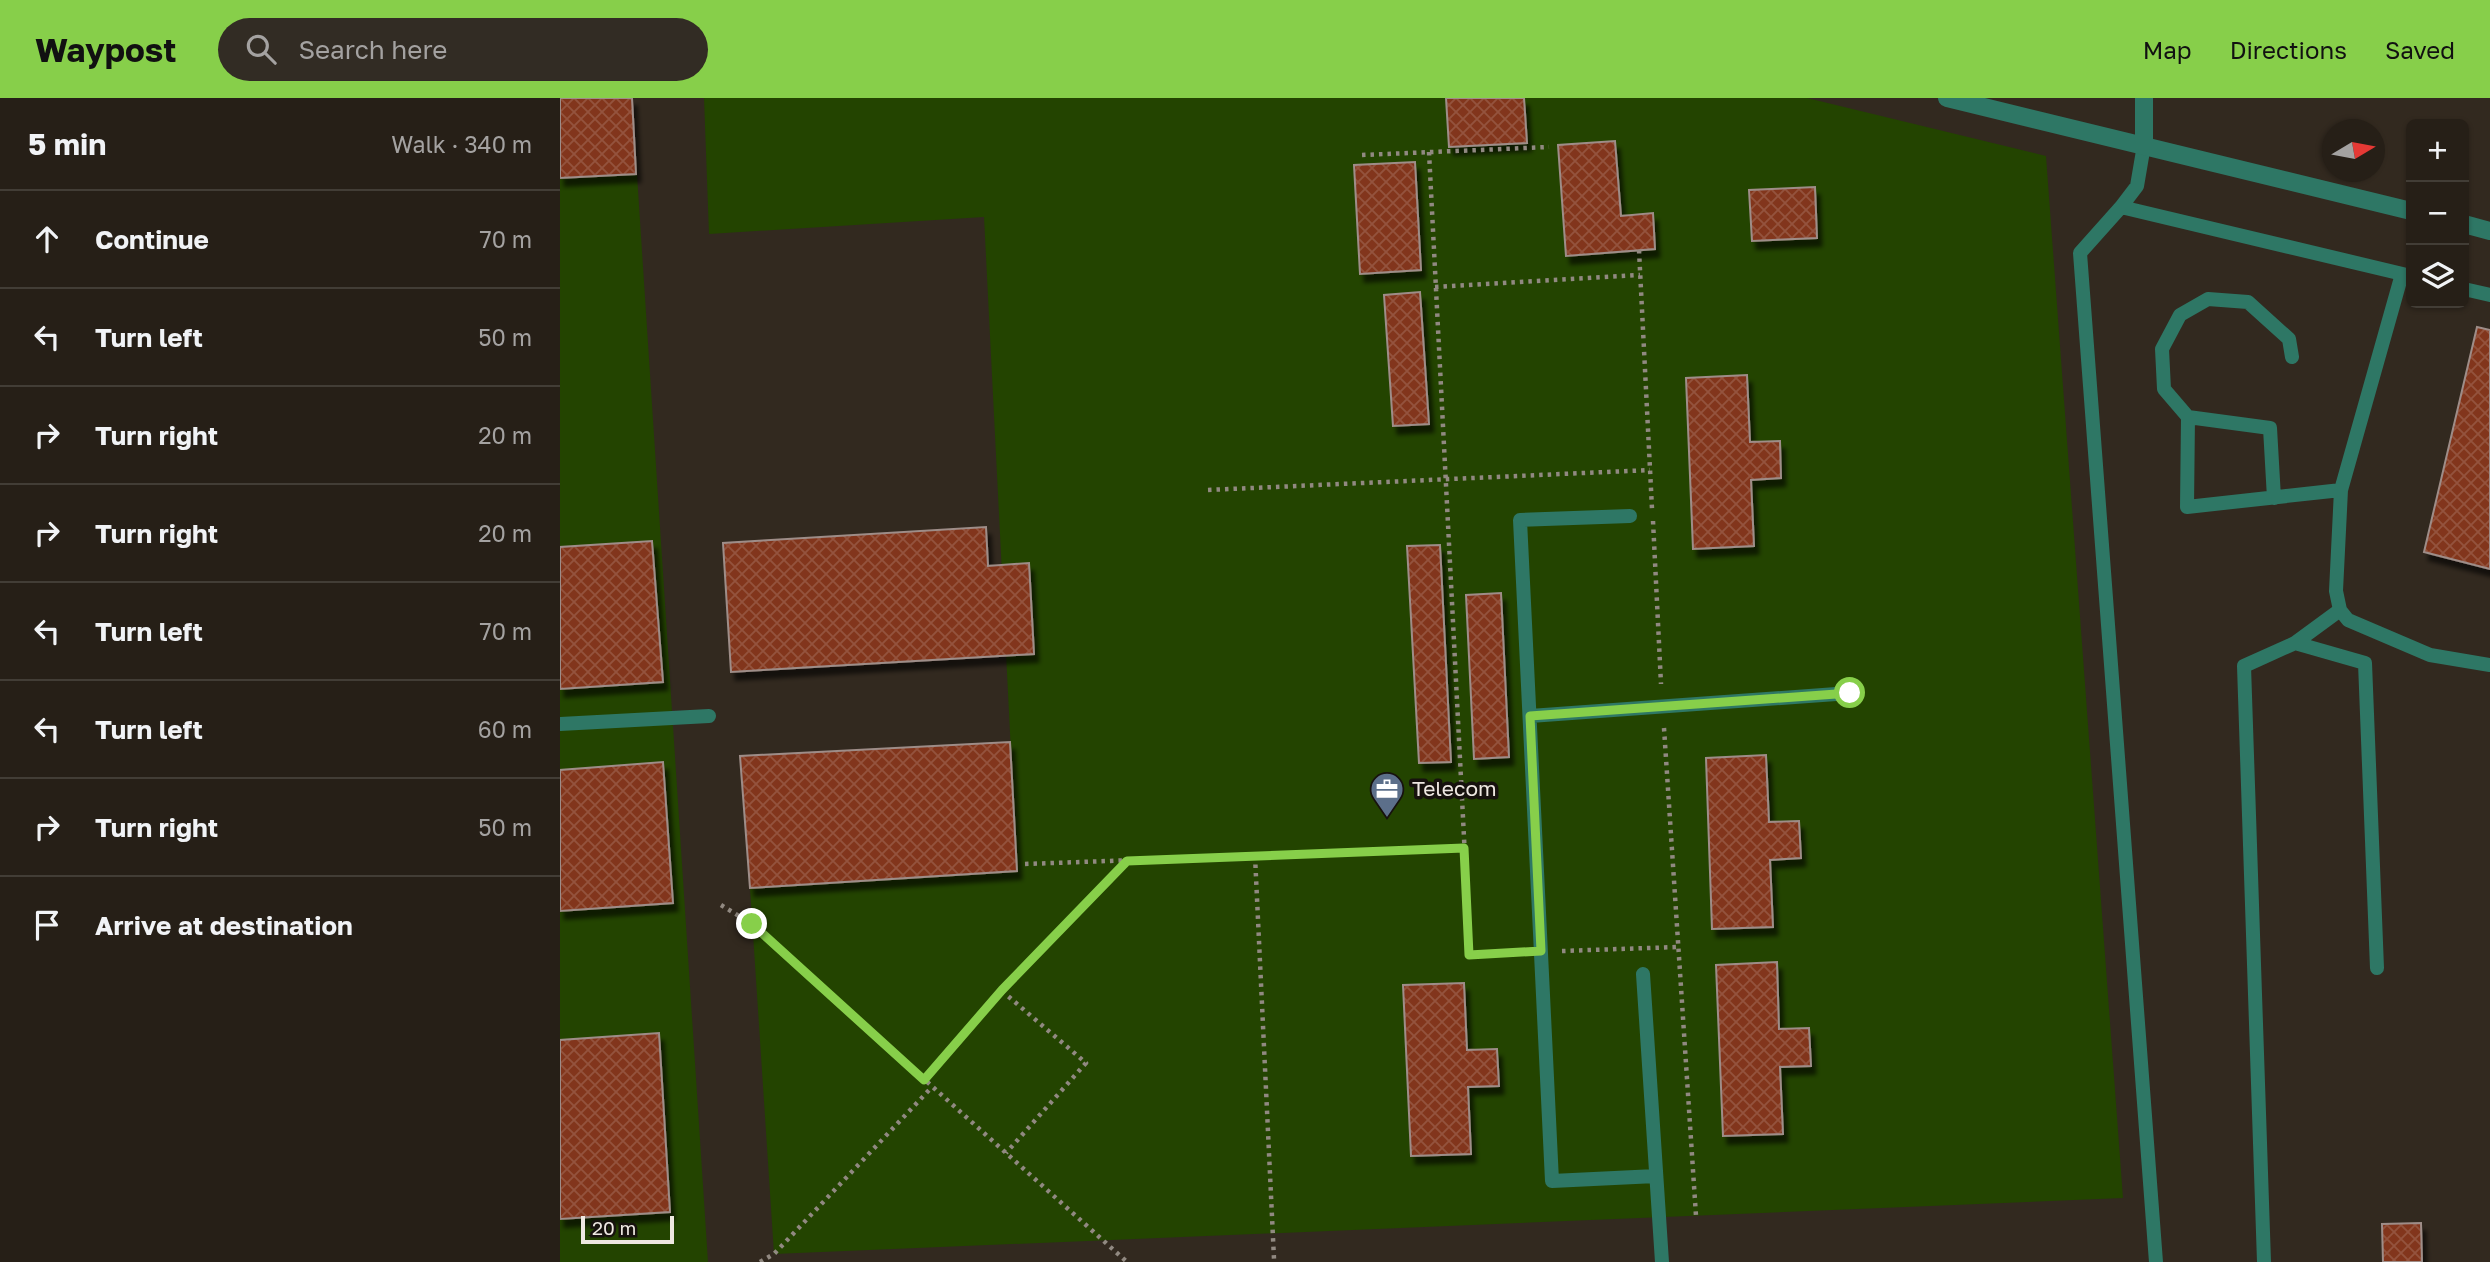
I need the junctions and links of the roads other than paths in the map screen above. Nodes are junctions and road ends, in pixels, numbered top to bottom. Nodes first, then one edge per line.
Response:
1 (1947, 98) edge
2 (2144, 98) edge
3 (2144, 145) junction
4 (2121, 207) junction
5 (2406, 210) edge
6 (2469, 225) edge
7 (2490, 231) edge
8 (2406, 275) edge
9 (2406, 278) edge
10 (2469, 290) edge
11 (2490, 295) edge
12 (2292, 357) dead end
13 (2188, 418) junction
14 (2342, 490) junction
15 (2274, 498) junction
16 (1630, 516) dead end
17 (2340, 610) junction
18 (2295, 643) junction
19 (2490, 664) edge
20 (1850, 693) dead end
21 (709, 716) dead end
22 (1530, 716) junction
23 (560, 724) edge
24 (2377, 968) dead end
25 (1643, 974) dead end
26 (1656, 1176) junction
27 (1662, 1262) edge
28 (2156, 1262) edge
29 (2264, 1262) edge

1 - 3 street
2 - 3 street
3 - 4 lane
3 - 5 street
4 - 8 lane
4 - 28 lane
6 - 7 street
9 - 14 lane
10 - 11 lane
12 - 13 lane
13 - 15 lane
13 - 15 lane
14 - 15 lane
14 - 17 lane
16 - 22 lane
17 - 18 lane
17 - 19 lane
18 - 24 lane
18 - 29 lane
20 - 22 lane
21 - 23 lane
22 - 26 lane
25 - 26 lane
26 - 27 lane

